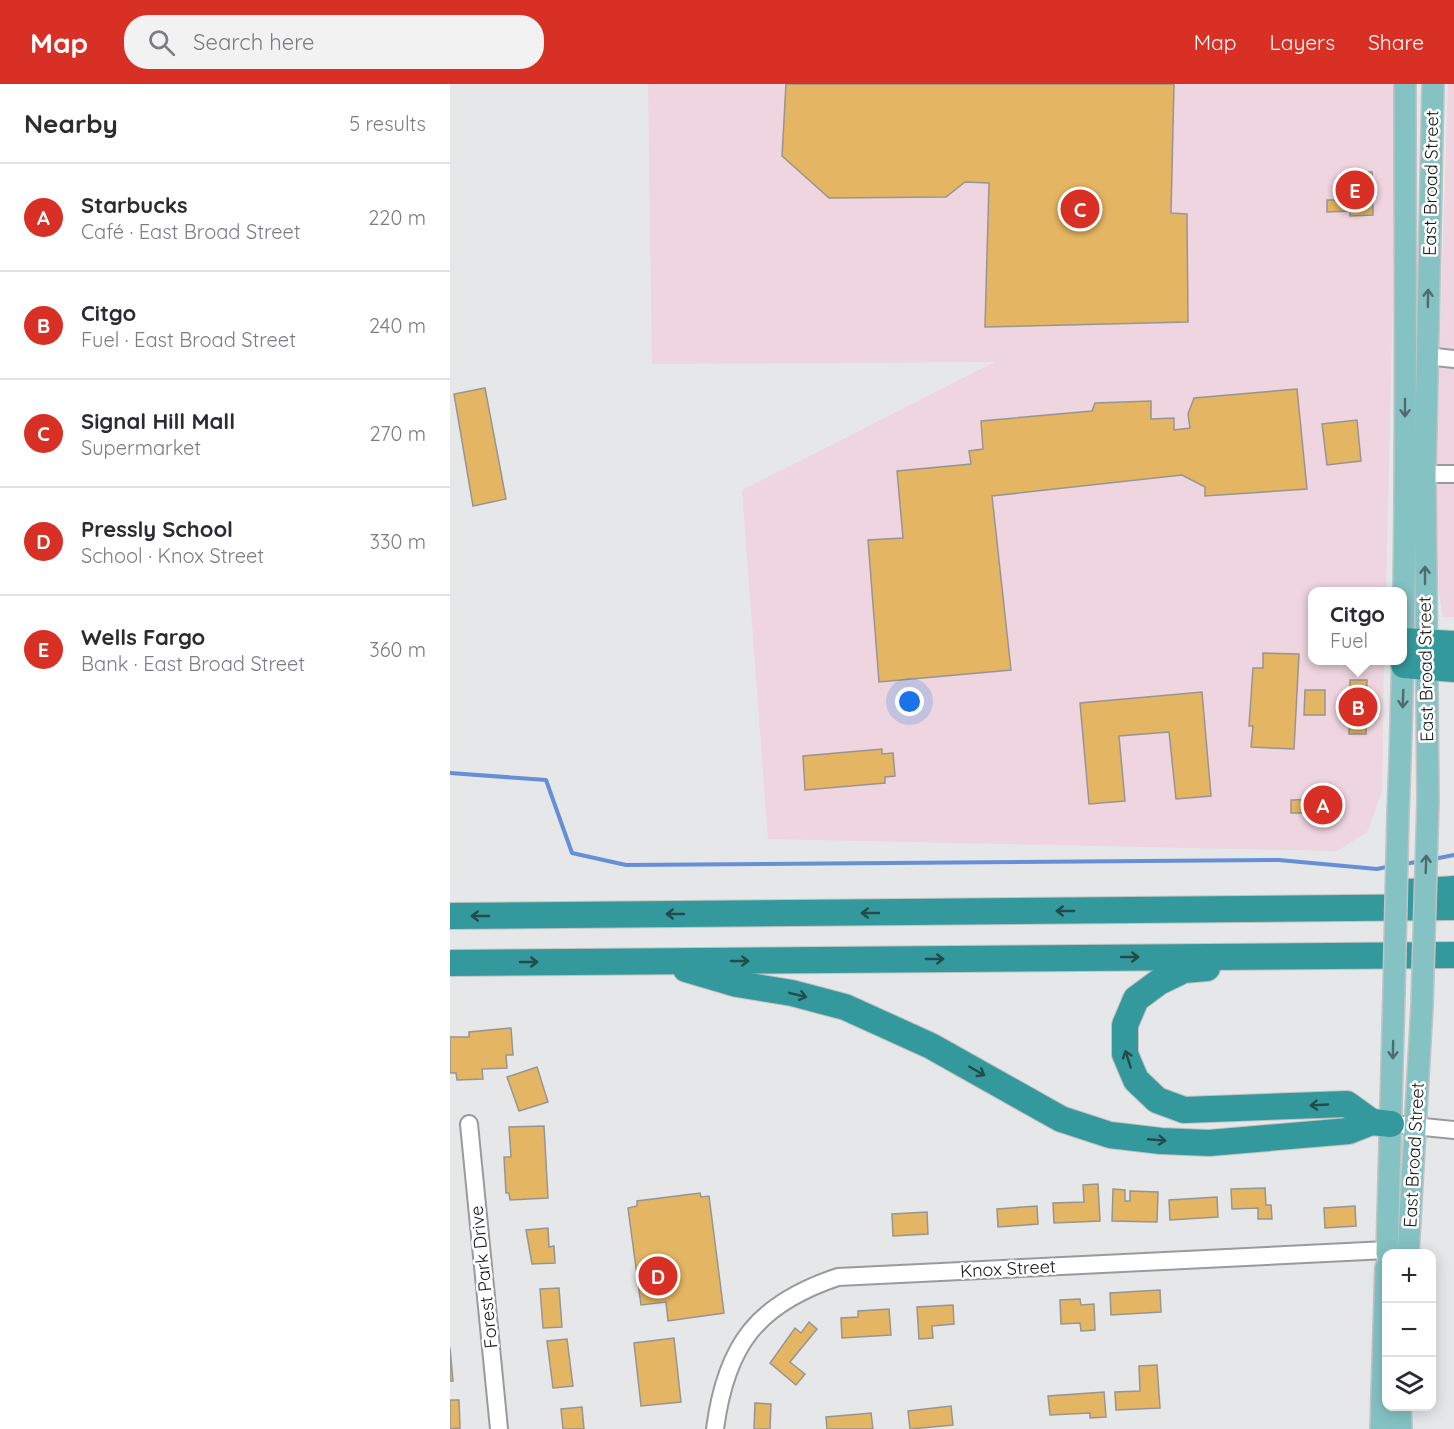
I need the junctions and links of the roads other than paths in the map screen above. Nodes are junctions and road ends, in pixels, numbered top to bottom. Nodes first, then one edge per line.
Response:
1 (1405, 84) edge
2 (1433, 84) edge
3 (1405, 121) junction
4 (1429, 271) junction
5 (1405, 350) junction
6 (1427, 356) junction
7 (1454, 359) edge
8 (1425, 474) junction
9 (1454, 474) edge
10 (1454, 644) edge
11 (1415, 653) edge
12 (1454, 669) edge
13 (1454, 889) edge
14 (1454, 907) edge
15 (1124, 911) junction
16 (450, 916) edge
17 (1454, 956) edge
18 (660, 962) junction
19 (450, 963) edge
20 (469, 1124) dead end
21 (1393, 1124) junction
22 (1454, 1130) edge
23 (1392, 1249) edge
24 (1382, 1256) edge
25 (1389, 1303) edge
26 (1400, 1411) edge
27 (499, 1429) edge
28 (715, 1429) edge
29 (1381, 1429) edge
30 (1401, 1429) edge

1 - 3 main road, East Broad Street
2 - 4 main road, East Broad Street
3 - 4 main road
3 - 5 main road, East Broad Street
6 -> 4 main road, East Broad Street
5 - 6 main road
5 -> 11 main road, East Broad Street
6 - 7 street
6 - 8 main road, East Broad Street
8 - 9 street
11 -> 8 main road, East Broad Street
10 - 11 highway
11 - 12 highway
11 -> 21 main road, East Broad Street, bridge
21 -> 11 main road, East Broad Street, bridge
13 - 15 highway
14 - 15 highway
15 -> 16 highway
18 -> 17 highway
21 -> 17 highway
19 -> 18 highway
18 -> 21 highway
20 - 27 street, Forest Park Drive
21 - 22 street
21 - 23 main road, East Broad Street
24 - 28 street, Knox Street
25 - 29 main road, East Broad Street
26 - 30 main road

